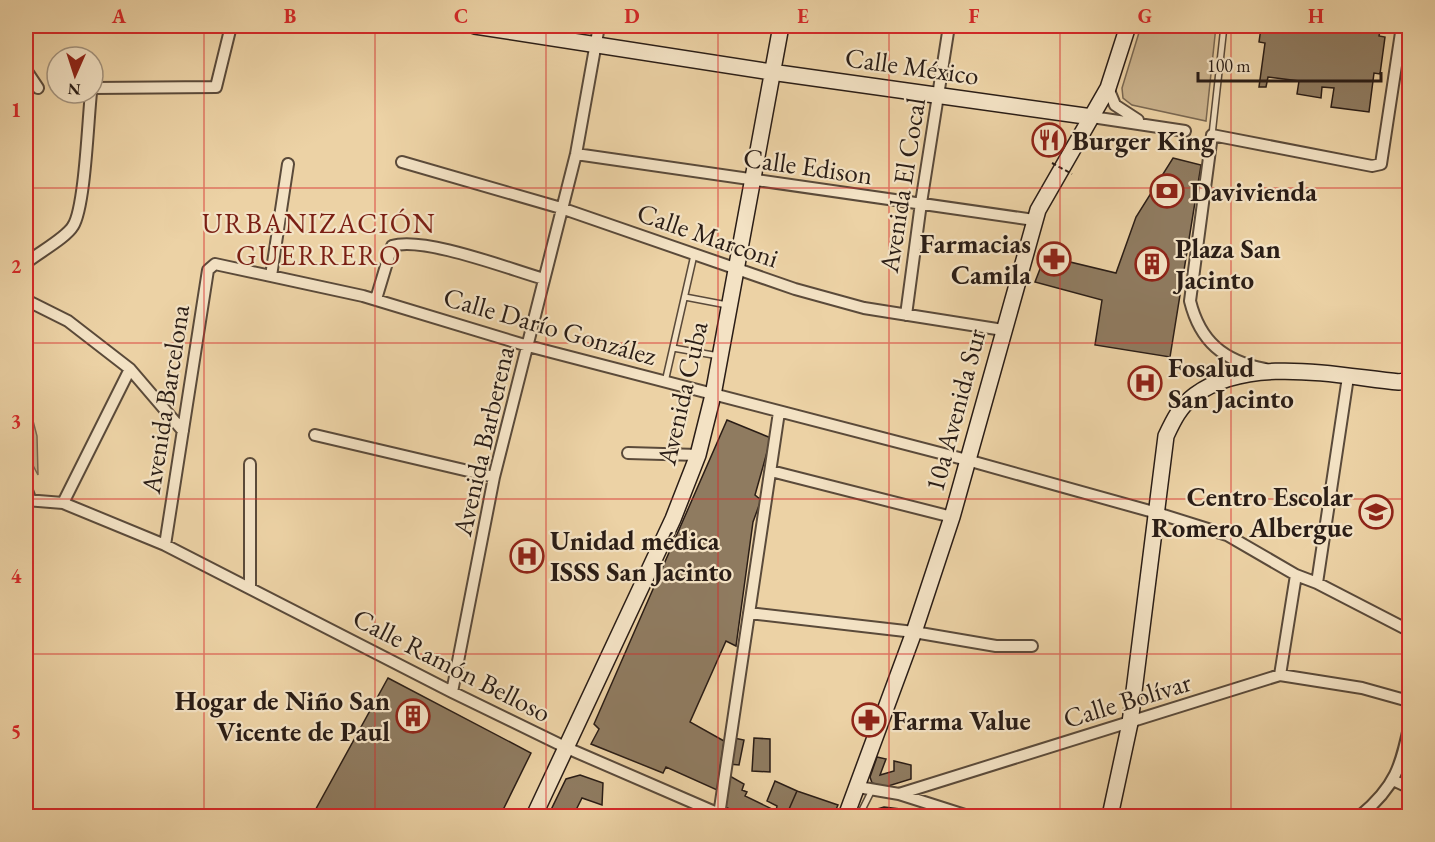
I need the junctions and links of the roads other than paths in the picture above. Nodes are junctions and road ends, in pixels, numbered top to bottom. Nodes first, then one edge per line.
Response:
1 (231, 26) edge
2 (475, 26) edge
3 (599, 26) edge
4 (781, 26) edge
5 (949, 26) edge
6 (1128, 26) edge
7 (1224, 26) edge
8 (1402, 26) edge
9 (595, 44) junction
10 (26, 70) edge
11 (771, 72) junction
12 (38, 88) dead end
13 (105, 88) edge
14 (1108, 88) junction
15 (938, 95) junction
16 (90, 105) edge
17 (1092, 117) junction
18 (1147, 124) junction
19 (1185, 131) dead end
20 (1212, 135) junction
21 (576, 154) junction
22 (402, 162) dead end
23 (288, 164) dead end
24 (752, 181) junction
25 (921, 203) junction
26 (561, 208) junction
27 (1034, 220) junction
28 (694, 254) junction
29 (26, 263) edge
30 (215, 264) joint
31 (736, 268) junction
32 (271, 276) junction
33 (544, 279) junction
34 (685, 297) junction
35 (376, 299) junction
36 (26, 300) edge
37 (729, 306) junction
38 (906, 315) junction
39 (1003, 330) junction
40 (528, 346) junction
41 (673, 348) junction
42 (720, 356) junction
43 (130, 369) junction
44 (1274, 370) junction
45 (1348, 377) junction
46 (1410, 380) edge
47 (665, 382) junction
48 (713, 395) junction
49 (779, 411) junction
50 (183, 431) junction
51 (315, 435) dead end
52 (628, 453) dead end
53 (698, 455) junction
54 (967, 460) junction
55 (250, 464) dead end
56 (771, 471) junction
57 (495, 477) junction
58 (26, 488) edge
59 (28, 500) edge
60 (63, 503) junction
61 (1157, 513) junction
62 (952, 517) junction
63 (165, 545) junction
64 (1296, 575) junction
65 (1317, 583) junction
66 (250, 588) junction
67 (749, 613) junction
68 (914, 632) junction
69 (1410, 632) edge
70 (1032, 646) dead end
71 (1280, 675) junction
72 (452, 692) junction
73 (1410, 704) edge
74 (1130, 723) junction
75 (1410, 723) edge
76 (567, 748) junction
77 (1393, 780) junction
78 (865, 788) junction
79 (1410, 788) edge
80 (899, 794) junction
81 (534, 816) edge
82 (722, 816) edge
83 (846, 816) edge
84 (859, 816) edge
85 (968, 816) edge
86 (1110, 816) edge
87 (1360, 816) edge

1 - 13 street
2 - 9 main road, Calle México
3 - 9 street, Avenida Barberena
4 - 11 main road, Avenida Cuba
5 - 15 street, Avenida El Cocal
6 - 14 main road, 10a Avenida Sur
7 - 20 lane
8 - 20 street
9 - 11 main road, Calle México
9 - 21 street, Avenida Barberena
10 - 12 street
11 - 15 main road, Calle México
11 - 24 main road, Avenida Cuba
14 - 17 main road, 10a Avenida Sur
14 - 18 street
15 - 17 main road, Calle México
15 - 25 street, Avenida El Cocal
16 - 29 street
17 - 18 street
17 - 27 main road, 10a Avenida Sur
18 - 19 street
20 - 44 street
21 - 24 street, Calle Edison
21 - 26 street, Avenida Barberena
22 - 26 street, Calle Marconi
23 - 32 street
24 - 25 street, Calle Edison
24 - 31 main road, Avenida Cuba
25 - 27 street, Calle Edison
25 - 38 street, Avenida El Cocal
26 - 28 street, Calle Marconi
26 - 33 street, Avenida Barberena
27 - 39 main road, 10a Avenida Sur
28 - 31 street, Calle Marconi
28 - 34 lane
30 - 32 street, Calle Darío González
30 - 50 street, Avenida Barcelona
31 - 37 main road, Avenida Cuba
31 - 38 street, Calle Marconi
32 - 35 street, Calle Darío González
33 - 35 street
33 - 40 street, Avenida Barberena
34 - 37 lane
34 - 41 lane
35 - 40 street, Calle Darío González
36 - 43 street
37 - 42 main road, Avenida Cuba
38 - 39 street, Calle Marconi
39 - 54 main road, 10a Avenida Sur
40 - 47 street, Calle Darío González
40 - 57 street, Avenida Barberena
41 - 42 lane
41 - 47 lane
42 - 48 main road, Avenida Cuba
43 - 50 street
43 - 60 street
44 - 45 main road
44 - 61 main road
45 - 46 main road
45 - 65 street
47 - 48 street, Calle Darío González
48 - 49 street, Calle Darío González
48 - 53 main road, Avenida Cuba
49 - 54 street, Calle Darío González
49 - 56 street
50 - 63 street, Avenida Barcelona
51 - 57 street
52 - 53 street
53 - 76 main road, Avenida Cuba
54 - 61 street, Calle Darío González
54 - 62 main road, 10a Avenida Sur
55 - 66 street
56 - 62 street
56 - 67 street
57 - 72 street, Avenida Barberena
58 - 59 street
59 - 60 street, Calle Ramón Belloso
60 - 63 street, Calle Ramón Belloso
61 - 64 street, Calle Darío González
61 - 74 main road
62 - 68 main road, 10a Avenida Sur
63 - 66 street, Calle Ramón Belloso
64 - 65 street, Calle Darío González
64 - 71 street
65 - 69 street, Calle Darío González
66 - 72 street, Calle Ramón Belloso
67 - 68 street
67 - 82 street
68 - 70 street
68 - 78 main road, 10a Avenida Sur
71 - 73 street, Calle Bolívar
71 - 74 street, Calle Bolívar
72 - 76 street, Calle Ramón Belloso
74 - 80 street, Calle Bolívar
74 - 86 main road
75 - 77 street
76 - 81 main road, Avenida Cuba
76 - 82 street, Calle Ramón Belloso
77 - 79 street
77 - 87 street
78 - 80 street, Calle Bolívar
78 - 83 main road, 10a Avenida Sur
78 - 84 lane, 10a Avenida Sur
80 - 85 street

